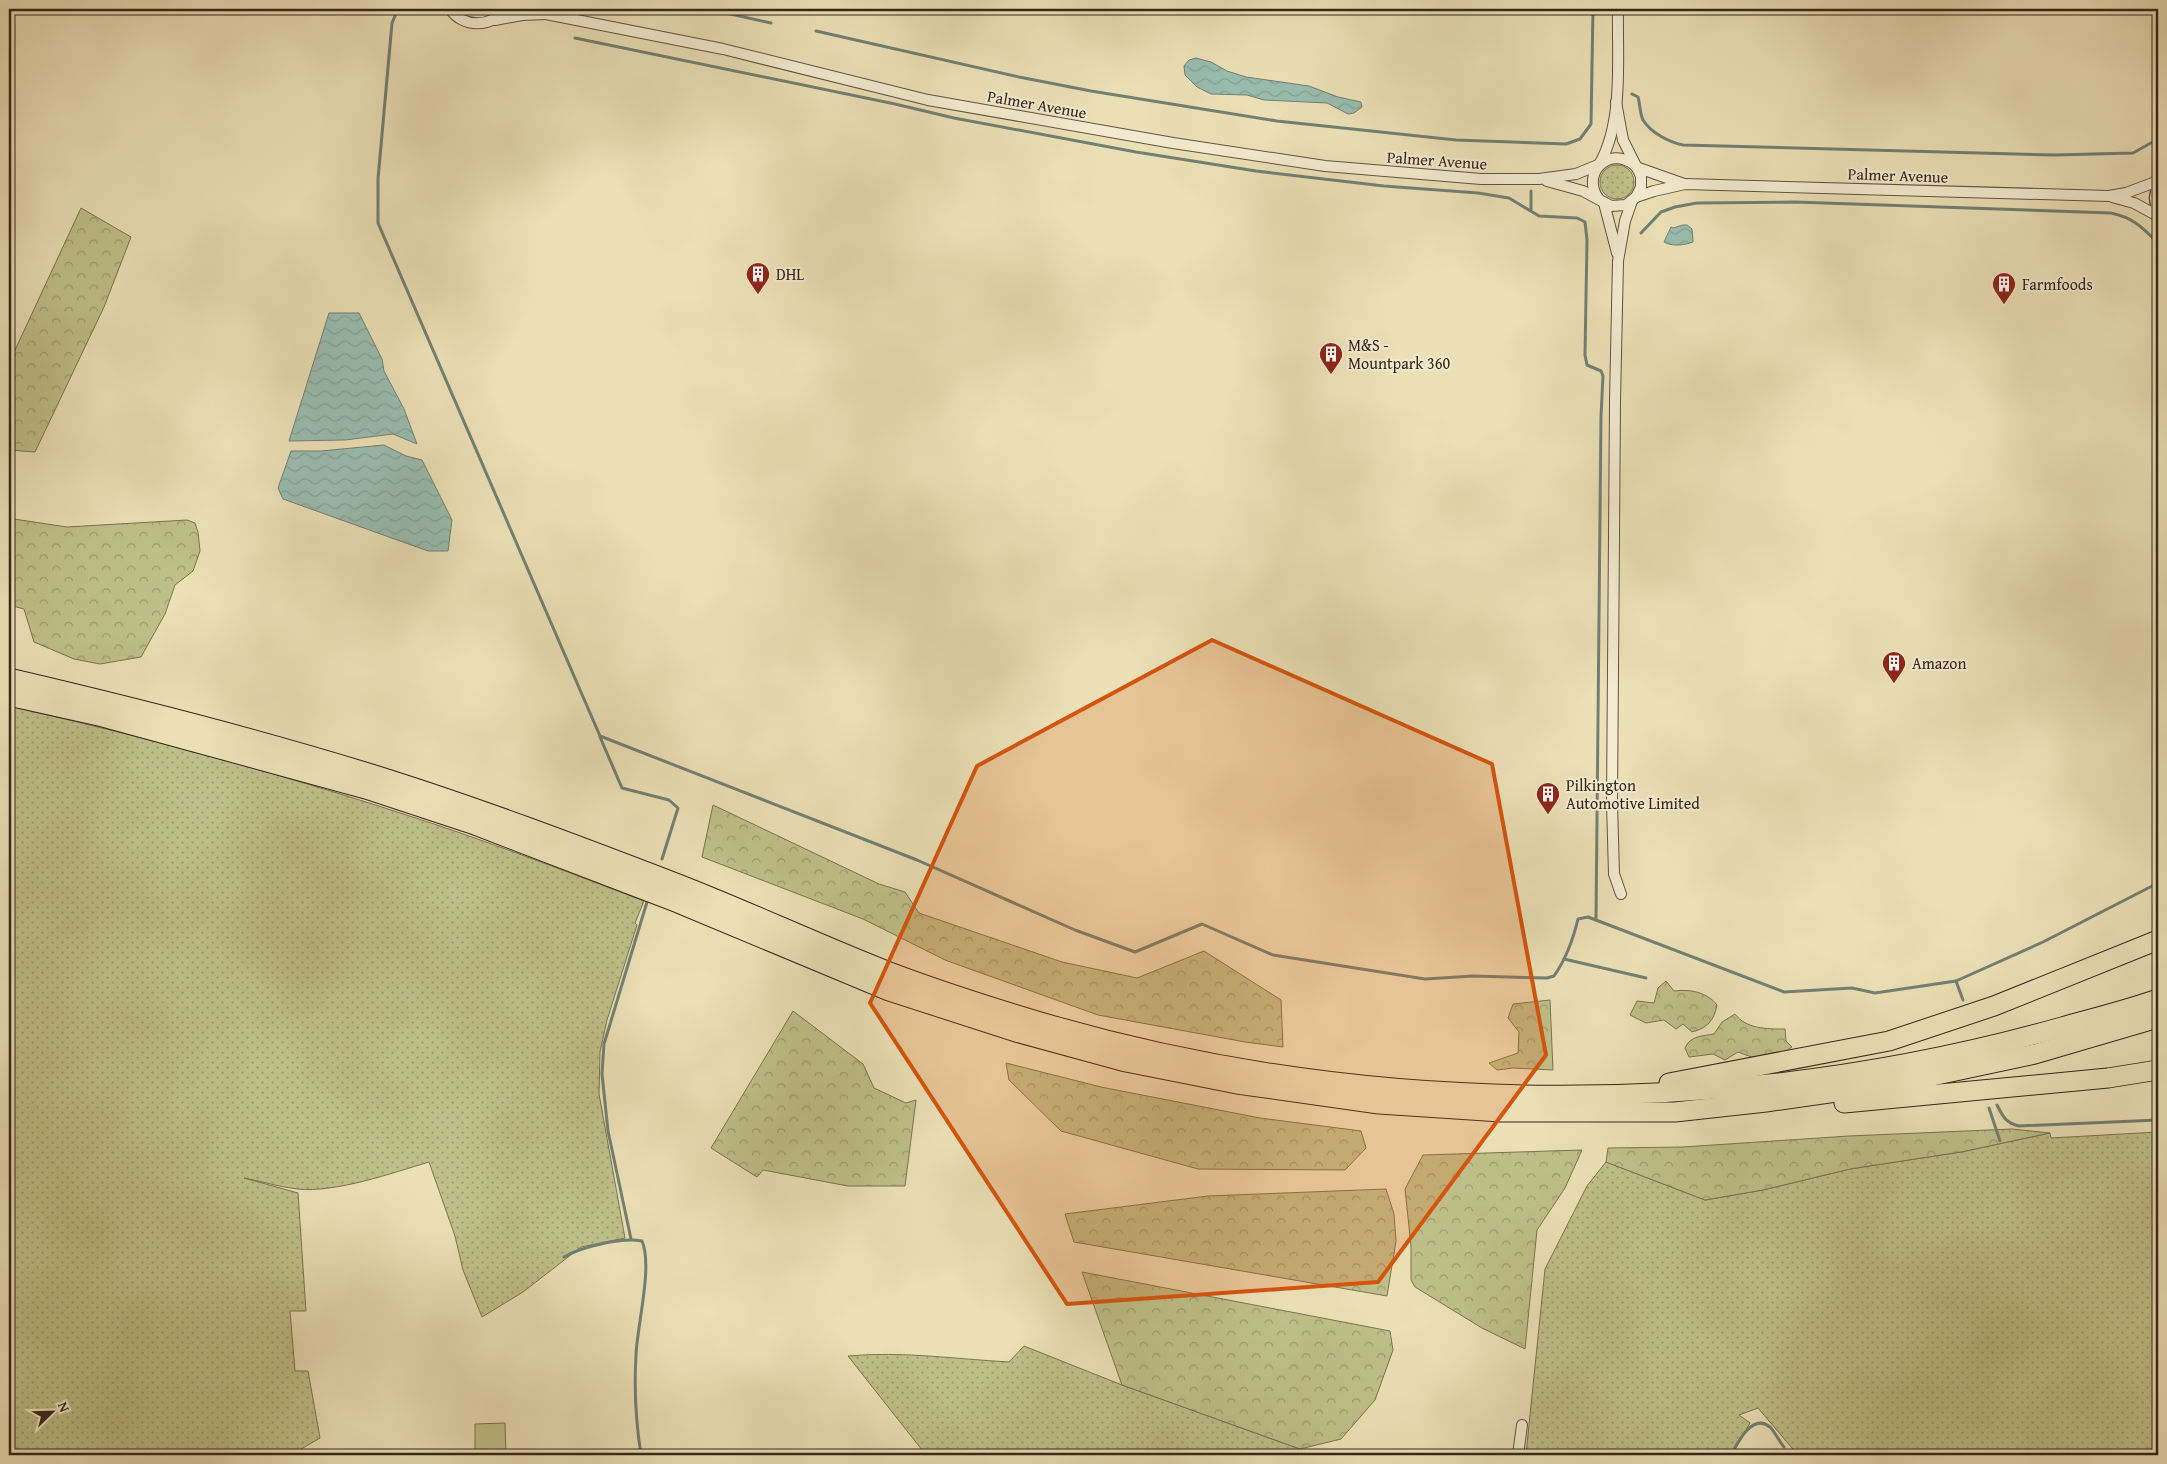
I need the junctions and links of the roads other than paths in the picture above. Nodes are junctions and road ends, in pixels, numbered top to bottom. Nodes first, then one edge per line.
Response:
1 (450, 9) edge
2 (504, 9) edge
3 (1618, 9) edge
4 (543, 11) edge
5 (492, 20) junction
6 (1616, 102) junction
7 (1599, 165) junction
8 (1635, 165) junction
9 (1539, 179) junction
10 (2158, 181) edge
11 (1685, 184) junction
12 (2158, 187) edge
13 (2109, 196) junction
14 (1634, 199) junction
15 (1601, 200) junction
16 (2158, 210) edge
17 (2158, 216) edge
18 (1618, 261) junction
19 (9, 678) edge
20 (9, 696) edge
21 (1621, 894) dead end
22 (2158, 940) edge
23 (2158, 999) edge
24 (2158, 1018) edge
25 (2158, 1070) edge
26 (1613, 1093) junction
27 (1675, 1112) junction
28 (1522, 1425) dead end
29 (1518, 1455) edge

1 - 5 street, Palmer Avenue
2 - 5 street
3 - 6 street
4 - 5 street, Palmer Avenue
4 - 9 street, Palmer Avenue
6 - 7 street
6 - 8 street
7 - 8 street
7 - 9 street
7 - 15 street
8 - 11 street
8 - 14 street
9 - 15 street
10 - 13 street, Palmer Avenue
11 - 13 street, Palmer Avenue
11 - 14 street
12 - 16 street
13 - 17 street, Palmer Avenue
14 - 15 street
14 - 18 street
15 - 18 street
18 - 21 street
19 - 26 highway
20 - 27 highway
22 - 26 highway
23 - 26 highway
24 - 27 highway
25 - 27 highway
28 - 29 street

